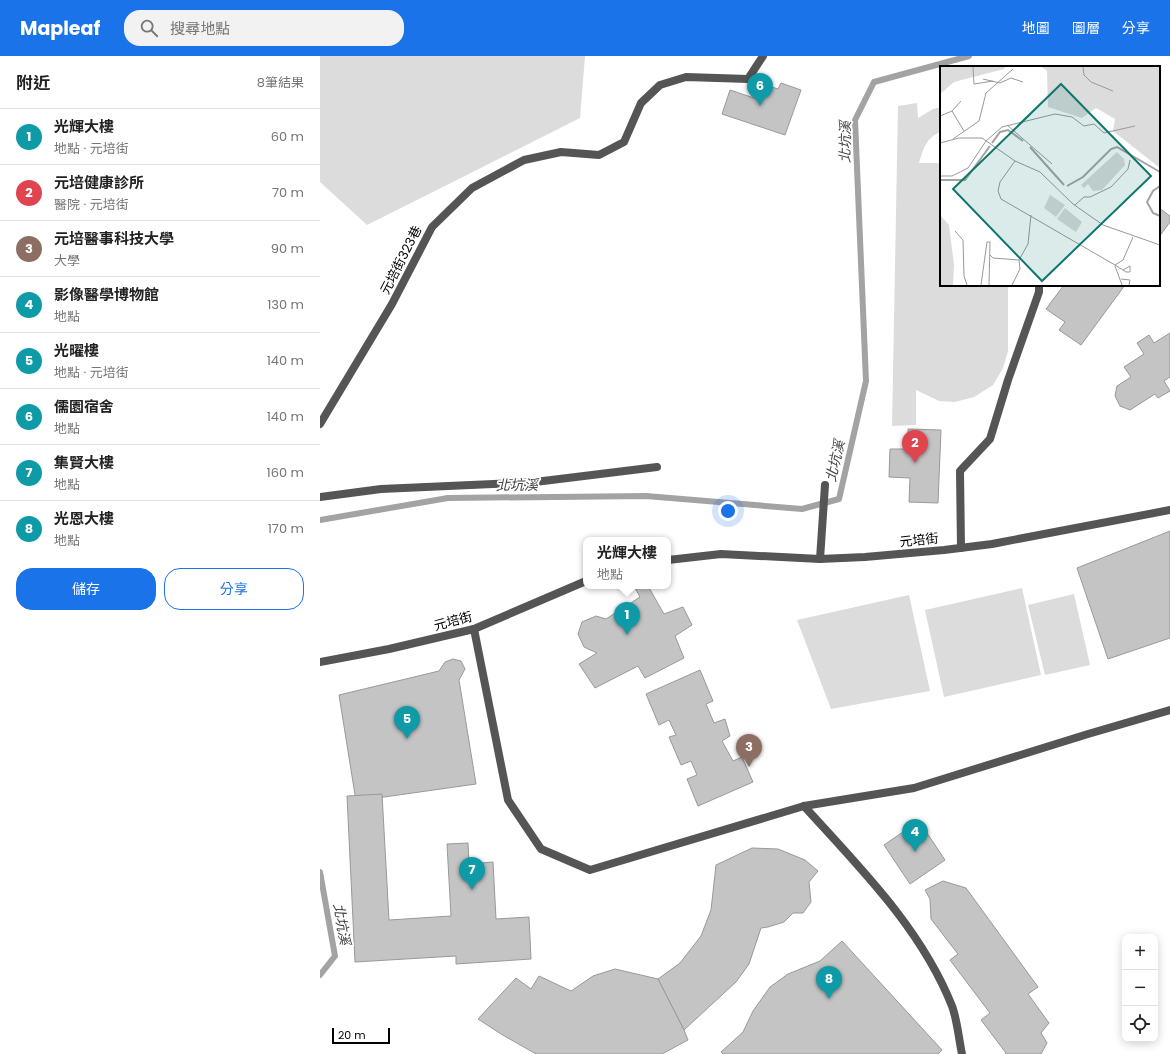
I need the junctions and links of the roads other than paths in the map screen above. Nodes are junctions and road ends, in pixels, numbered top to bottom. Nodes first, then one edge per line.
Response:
1 (763, 56) edge
2 (1039, 286) edge
3 (320, 424) edge
4 (657, 468) dead end
5 (825, 485) dead end
6 (320, 497) edge
7 (1170, 510) edge
8 (961, 548) junction
9 (820, 559) junction
10 (671, 560) edge
11 (583, 582) edge
12 (474, 628) junction
13 (320, 662) edge
14 (1170, 710) edge
15 (804, 806) junction
16 (962, 1054) edge

1 - 3 street, 元培街323巷
2 - 8 street
4 - 6 street
5 - 9 street
7 - 8 street, 元培街
8 - 9 street, 元培街
9 - 10 street, 元培街
11 - 12 street, 元培街
12 - 13 street, 元培街
12 - 15 street
14 - 15 street
15 - 16 street

